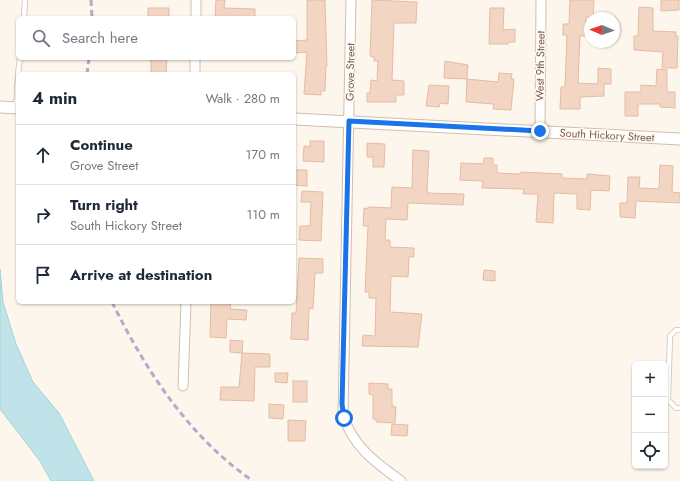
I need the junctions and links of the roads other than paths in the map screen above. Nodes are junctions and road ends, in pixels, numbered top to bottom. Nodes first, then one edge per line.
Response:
1 (25, 0) edge
2 (196, 0) edge
3 (351, 0) edge
4 (541, 0) edge
5 (24, 16) edge
6 (196, 16) edge
7 (20, 60) edge
8 (195, 60) edge
9 (18, 72) edge
10 (195, 72) edge
11 (0, 107) edge
12 (16, 108) edge
13 (296, 120) edge
14 (349, 121) junction
15 (540, 131) junction
16 (680, 139) edge
17 (186, 304) edge
18 (680, 330) edge
19 (183, 386) dead end
20 (680, 408) edge
21 (401, 481) edge

1 - 5 lane
2 - 6 street
3 - 14 street, Grove Street
4 - 15 street, West 9th Street
7 - 9 lane
8 - 10 street
11 - 12 street
13 - 14 street, South Hickory Street
14 - 15 street, South Hickory Street
14 - 21 street, Grove Street
15 - 16 street, South Hickory Street
17 - 19 street
18 - 20 lane

